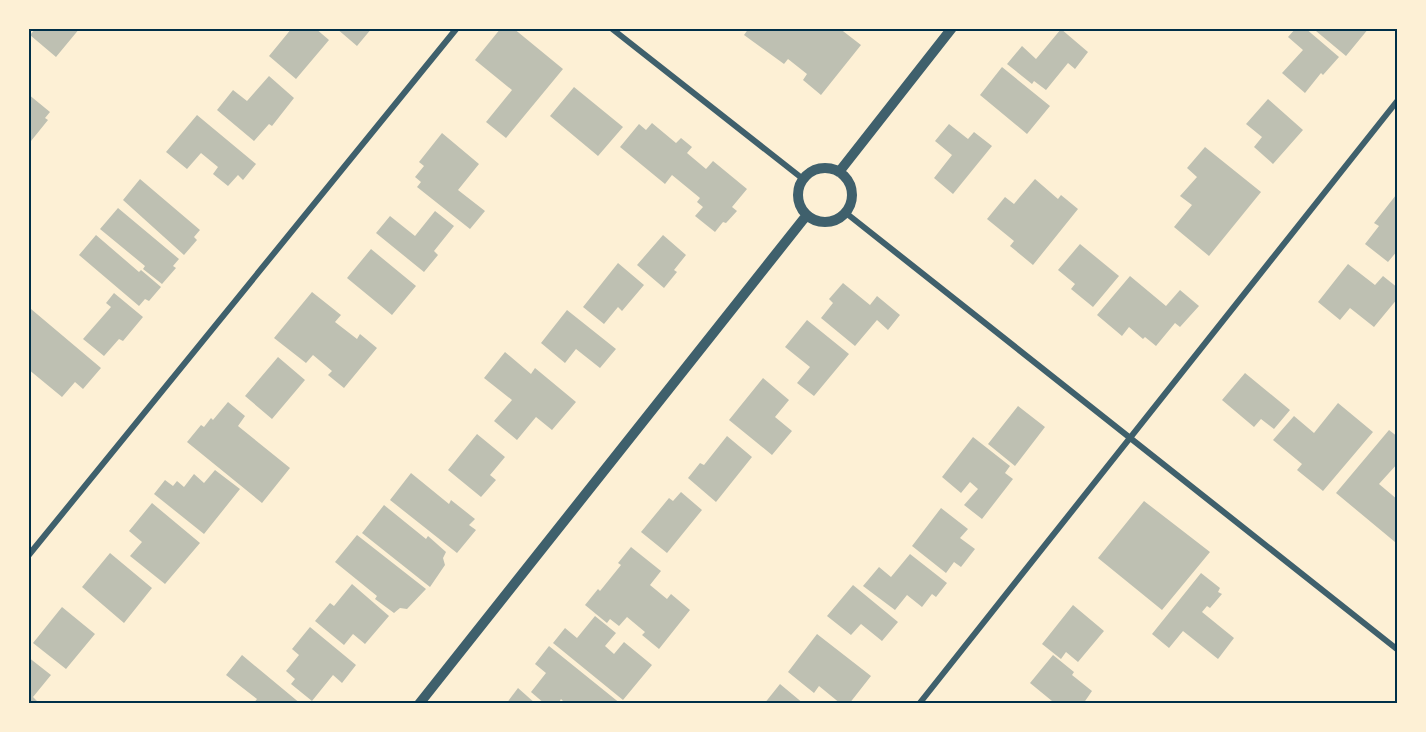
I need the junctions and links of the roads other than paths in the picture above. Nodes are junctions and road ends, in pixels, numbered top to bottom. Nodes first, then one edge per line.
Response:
1 (457, 28) edge
2 (611, 28) edge
3 (952, 28) edge
4 (1398, 100) edge
5 (839, 172) junction
6 (803, 179) junction
7 (846, 213) junction
8 (806, 216) junction
9 (1129, 436) junction
10 (28, 555) edge
11 (1398, 650) edge
12 (419, 704) edge
13 (919, 704) edge

1 - 10 street
2 - 6 street
3 - 5 street
4 - 9 street
5 - 6 street
5 - 7 street
6 - 8 street
7 - 8 street
7 - 9 street
8 - 12 street
9 - 11 street
9 - 13 street

